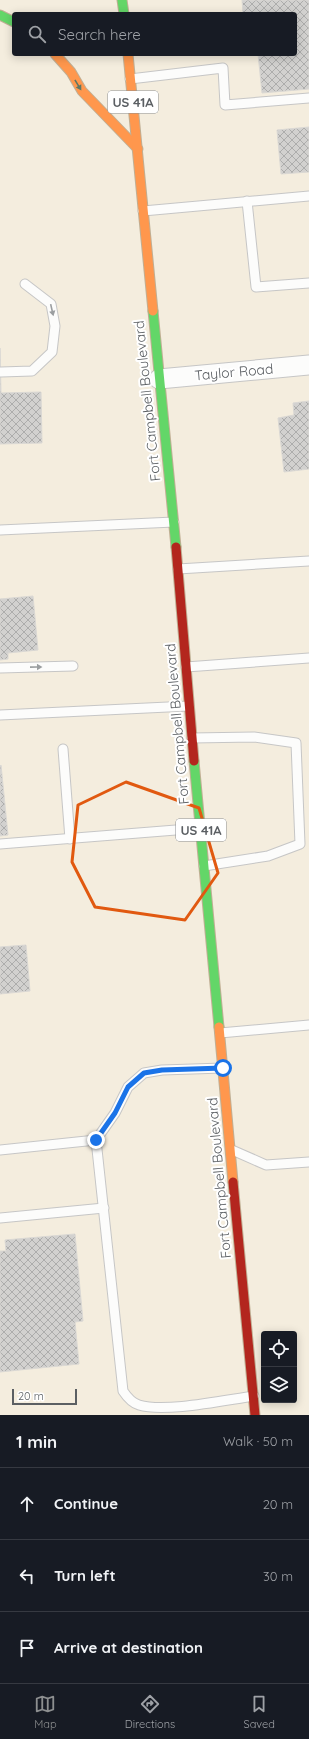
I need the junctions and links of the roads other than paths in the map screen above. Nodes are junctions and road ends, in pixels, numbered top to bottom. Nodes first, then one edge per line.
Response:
1 (122, 0) edge
2 (124, 12) edge
3 (0, 15) edge
4 (12, 21) edge
5 (57, 56) edge
6 (128, 56) edge
7 (130, 79) junction
8 (309, 98) edge
9 (138, 149) junction
10 (309, 196) edge
11 (247, 202) junction
12 (143, 211) junction
13 (309, 283) edge
14 (25, 284) dead end
15 (309, 365) edge
16 (1, 372) edge
17 (158, 379) junction
18 (174, 522) junction
19 (0, 530) edge
20 (309, 560) edge
21 (178, 569) junction
22 (309, 658) edge
23 (73, 666) dead end
24 (186, 667) junction
25 (0, 668) edge
26 (189, 706) junction
27 (0, 715) edge
28 (192, 738) junction
29 (63, 749) dead end
30 (201, 828) junction
31 (70, 839) junction
32 (0, 844) edge
33 (204, 866) junction
34 (309, 1025) edge
35 (220, 1033) junction
36 (223, 1068) junction
37 (96, 1140) junction
38 (0, 1150) edge
39 (231, 1150) junction
40 (309, 1162) edge
41 (104, 1208) junction
42 (0, 1218) edge
43 (254, 1396) junction
44 (255, 1415) edge

1 - 2 highway
3 - 4 highway
5 -> 9 highway
6 - 7 highway, Fort Campbell Boulevard / US 41A
7 - 8 lane
7 - 9 highway, Fort Campbell Boulevard / US 41A
9 - 12 highway, Fort Campbell Boulevard / US 41A
10 - 11 lane
11 - 12 lane
11 - 13 lane
12 - 17 highway, Fort Campbell Boulevard / US 41A
14 -> 16 lane
15 - 17 street, Taylor Road
17 - 18 highway, Fort Campbell Boulevard / US 41A
18 - 19 lane
18 - 21 highway, Fort Campbell Boulevard / US 41A
20 - 21 lane
21 - 24 highway, Fort Campbell Boulevard / US 41A
22 - 24 lane
25 -> 23 lane
24 - 26 highway, Fort Campbell Boulevard / US 41A
26 - 27 lane
26 - 28 highway, Fort Campbell Boulevard / US 41A
28 - 30 highway, Fort Campbell Boulevard / US 41A
28 - 33 lane
29 - 31 lane
30 - 31 lane
30 - 33 highway, Fort Campbell Boulevard / US 41A
31 - 32 lane
33 - 35 highway, Fort Campbell Boulevard / US 41A
34 - 35 lane
35 - 36 highway, Fort Campbell Boulevard / US 41A
36 - 37 lane
36 - 39 highway, Fort Campbell Boulevard / US 41A
37 - 38 lane
37 - 41 lane
39 - 40 lane
39 - 43 highway, Fort Campbell Boulevard / US 41A
41 - 42 lane
41 - 43 lane
43 - 44 highway, Fort Campbell Boulevard / US 41A

